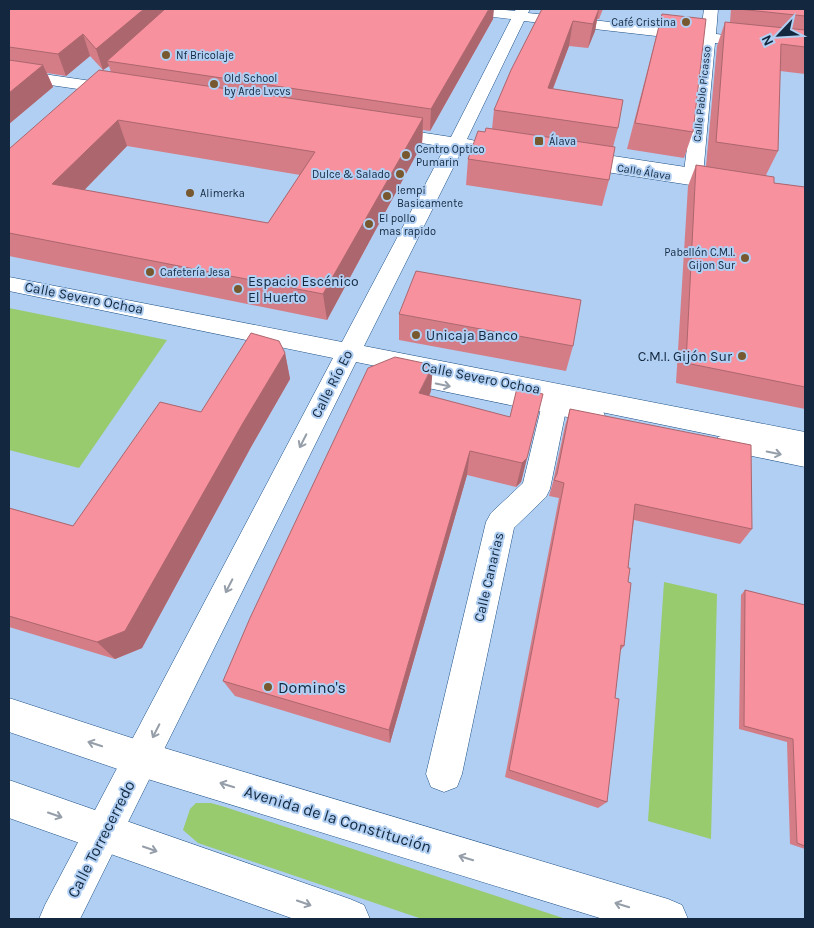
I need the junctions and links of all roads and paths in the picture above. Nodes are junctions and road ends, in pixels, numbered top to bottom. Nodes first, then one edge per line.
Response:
1 (460, 9) edge
2 (711, 9) edge
3 (521, 12) edge
4 (707, 38) junction
5 (805, 49) edge
6 (9, 74) edge
7 (111, 74) edge
8 (96, 87) junction
9 (135, 93) edge
10 (81, 101) edge
11 (370, 130) edge
12 (456, 144) junction
13 (488, 145) edge
14 (561, 156) edge
15 (693, 176) junction
16 (745, 183) edge
17 (9, 284) edge
18 (349, 351) junction
19 (556, 400) junction
20 (805, 444) edge
21 (805, 459) edge
22 (9, 715) edge
23 (141, 759) junction
24 (444, 774) dead end
25 (9, 800) edge
26 (104, 833) junction
27 (59, 919) edge
28 (350, 919) edge
29 (668, 919) edge

1 - 3 street
2 - 4 street, Calle Pablo Picasso
3 - 4 street
3 - 12 street, Calle Río Eo
4 - 5 street
4 - 15 street, Calle Pablo Picasso
6 - 8 street
7 - 8 street
8 - 9 street
8 - 10 street
11 - 12 street
12 - 13 street
12 - 18 street, Calle Río Eo
14 - 15 street, Calle Álava
15 - 16 street, Calle Álava
17 - 18 street, Calle Severo Ochoa
18 - 19 street, Calle Severo Ochoa
18 -> 23 street, Calle Río Eo
19 - 20 street, Calle Severo Ochoa
19 -> 21 lane
19 - 24 street, Calle Canarias
23 -> 22 street, Avenida de la Constitución
23 - 26 street, Calle Torrecerredo
29 -> 23 street, Avenida de la Constitución
25 -> 26 street
26 - 27 street, Calle Torrecerredo
26 -> 28 street

